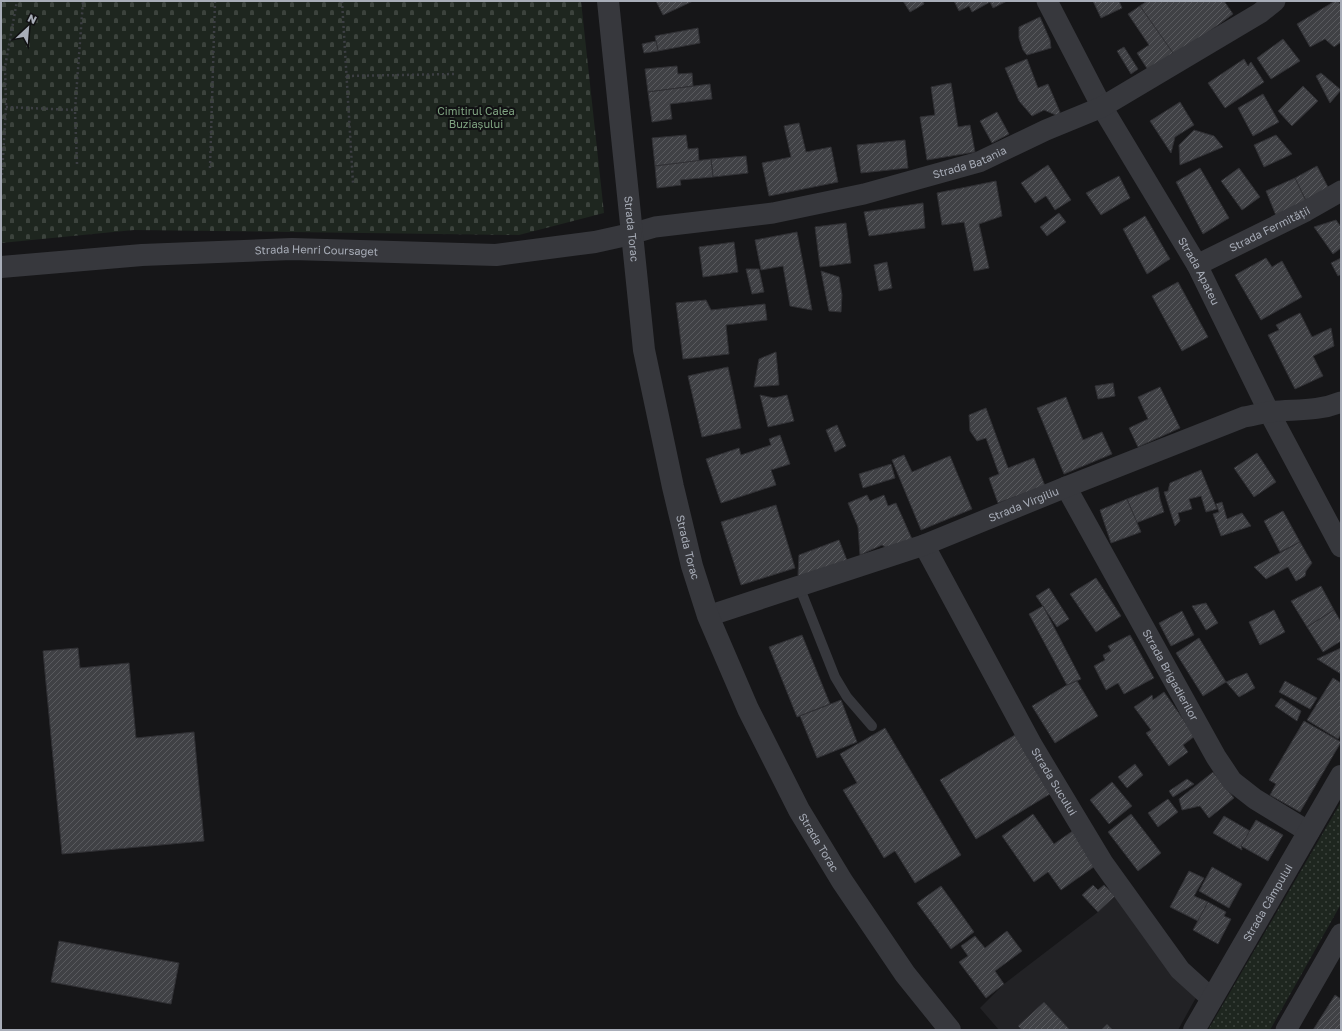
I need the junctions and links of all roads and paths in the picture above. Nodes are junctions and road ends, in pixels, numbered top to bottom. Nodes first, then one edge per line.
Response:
1 (16, 1) edge
2 (83, 1) edge
3 (215, 1) edge
4 (342, 1) edge
5 (608, 1) edge
6 (1046, 1) edge
7 (1275, 1) edge
8 (1, 67) edge
9 (5, 67) junction
10 (455, 74) dead end
11 (346, 76) junction
12 (6, 107) junction
13 (1102, 107) junction
14 (75, 110) junction
15 (77, 164) dead end
16 (210, 168) dead end
17 (2, 175) edge
18 (354, 183) dead end
19 (1341, 191) edge
20 (631, 234) junction
21 (1197, 265) junction
22 (1, 267) edge
23 (1341, 402) edge
24 (1269, 412) junction
25 (1066, 487) junction
26 (924, 545) junction
27 (1341, 547) edge
28 (799, 586) junction
29 (708, 616) junction
30 (872, 726) dead end
31 (1341, 776) edge
32 (1309, 832) junction
33 (1341, 934) edge
34 (1212, 999) junction
35 (950, 1030) edge
36 (1194, 1030) edge
37 (1286, 1030) edge

1 - 9 path
2 - 14 path
3 - 16 path
4 - 11 path
5 - 20 street, Strada Torac
6 - 13 street, Strada Apateu
7 - 13 street, Strada Batania
8 - 9 path
9 - 12 path
10 - 11 path
11 - 18 path
12 - 14 path
12 - 17 path
13 - 20 street, Strada Batania
13 - 21 street, Strada Apateu
14 - 15 path
19 - 21 street, Strada Fermității
20 - 22 street, Strada Henri Coursaget
20 - 29 street, Strada Torac
21 - 24 street, Strada Apateu
23 - 24 street, Strada Virgiliu
24 - 25 street, Strada Virgiliu
24 - 27 street, Strada Apateu
25 - 26 street, Strada Virgiliu
25 - 32 street, Strada Brigadierilor
26 - 28 street, Strada Virgiliu
26 - 34 street, Strada Sucului
28 - 29 street, Strada Virgiliu
28 - 30 lane
29 - 35 street, Strada Torac
31 - 32 street, Strada Câmpului
32 - 34 street, Strada Câmpului
33 - 37 street
34 - 36 street, Strada Câmpului

